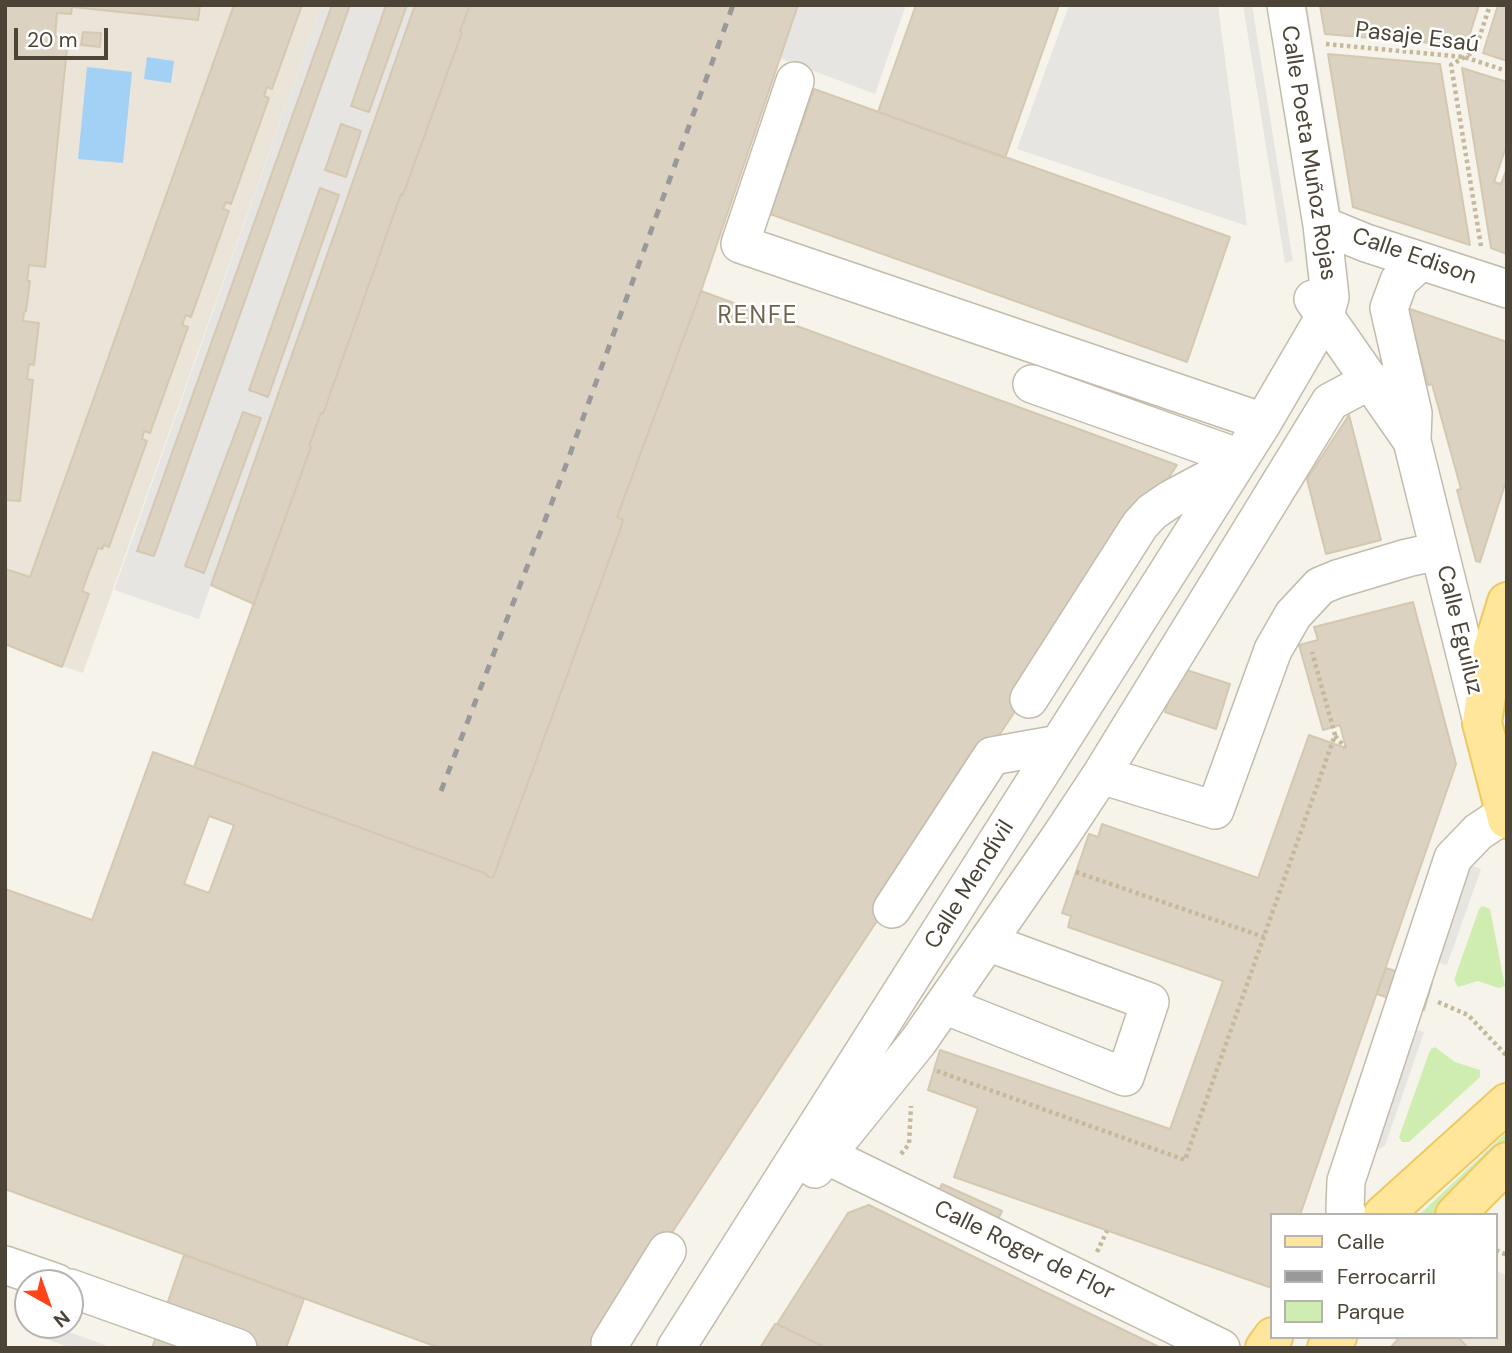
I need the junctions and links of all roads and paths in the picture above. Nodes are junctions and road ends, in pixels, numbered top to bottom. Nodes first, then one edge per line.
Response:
1 (1261, 5) edge
2 (1286, 5) edge
3 (1490, 5) edge
4 (1321, 43) dead end
5 (1464, 57) junction
6 (1507, 71) edge
7 (794, 81) dead end
8 (1322, 225) junction
9 (1421, 261) junction
10 (1497, 285) edge
11 (1325, 316) junction
12 (1371, 380) junction
13 (1032, 384) dead end
14 (1263, 422) junction
15 (1412, 441) junction
16 (1238, 461) junction
17 (1439, 551) junction
18 (1507, 602) edge
19 (1308, 641) dead end
20 (1029, 699) dead end
21 (1482, 723) junction
22 (1335, 735) junction
23 (1332, 743) dead end
24 (1059, 744) junction
25 (1345, 747) dead end
26 (1101, 775) junction
27 (1506, 817) edge
28 (1076, 872) dead end
29 (892, 909) dead end
30 (1264, 937) dead end
31 (987, 942) junction
32 (1428, 997) dead end
33 (944, 1005) junction
34 (1507, 1056) edge
35 (911, 1101) dead end
36 (1507, 1103) edge
37 (826, 1155) junction
38 (1507, 1163) edge
39 (881, 1181) junction
40 (1347, 1213) edge
41 (1385, 1213) edge
42 (1457, 1213) edge
43 (744, 1241) junction
44 (667, 1251) dead end
45 (84, 1293) edge
46 (238, 1348) edge
47 (611, 1348) edge
48 (676, 1348) edge
49 (1221, 1348) edge

1 - 11 street, Calle Poeta Muñoz Rojas
2 - 8 street, Calle Poeta Muñoz Rojas
3 - 5 path
4 - 5 path, Pasaje Esaú
5 - 6 path, Pasaje Esaú
5 - 10 path
7 - 14 street
8 - 9 street, Calle Edison
8 - 11 street, Calle Poeta Muñoz Rojas
9 - 10 street, Calle Edison
9 - 15 street, Calle Eguiluz
11 - 12 street, Calle Eguiluz
11 - 14 street, Calle Mendívil
12 - 14 street, Calle Mendívil
12 - 15 street, Calle Eguiluz
12 - 26 street
13 - 16 street
14 - 16 street, Calle Mendívil
15 - 17 street, Calle Eguiluz
16 - 20 street
16 - 24 street, Calle Mendívil
17 - 21 street, Calle Eguiluz
17 - 26 street
18 - 21 main road
19 - 22 path
21 - 27 main road, Calle Eguiluz
22 - 23 path
22 - 25 path
24 - 29 street
24 - 43 street, Calle Mendívil
26 - 31 street
27 - 40 street
28 - 30 path
31 - 33 street
31 - 33 street
32 - 34 path
33 - 37 street
35 - 39 path
36 - 41 main road
37 - 39 street, Calle Roger de Flor
37 - 43 street
38 - 42 main road
39 - 49 street, Calle Roger de Flor
43 - 48 street, Calle Mendívil
44 - 47 street
45 - 46 street

